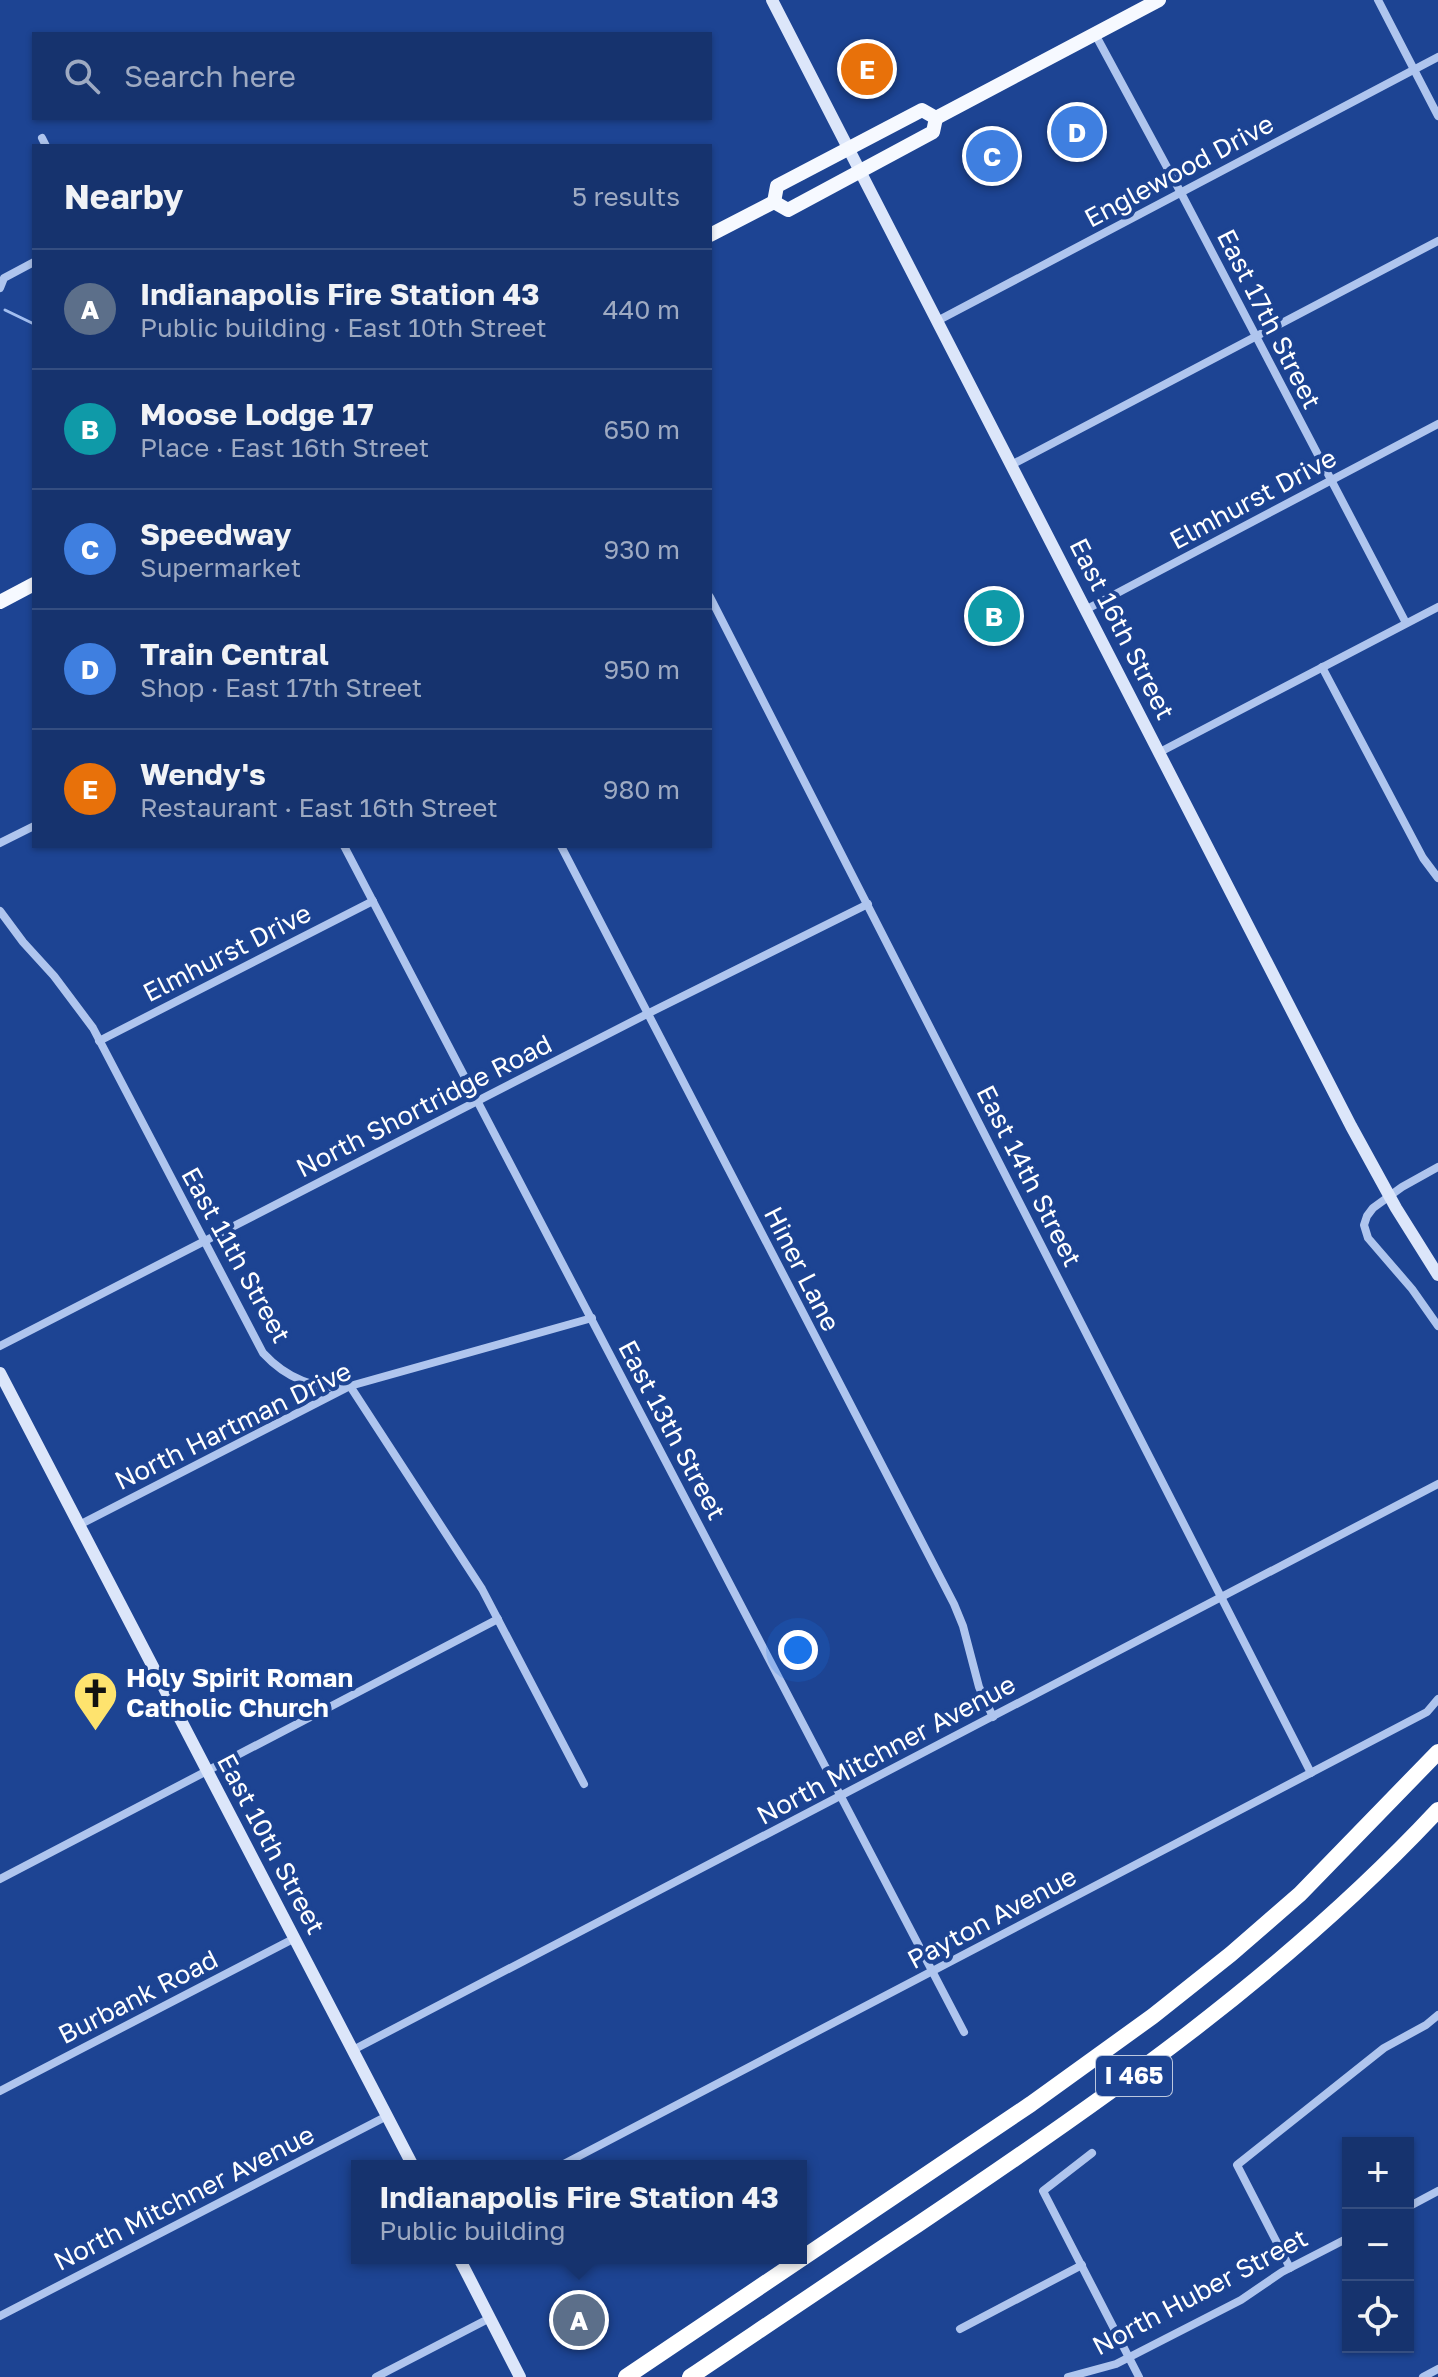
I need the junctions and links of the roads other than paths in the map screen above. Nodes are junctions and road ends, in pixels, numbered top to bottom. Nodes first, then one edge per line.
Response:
1 (772, 0) edge
2 (1159, 0) edge
3 (1378, 0) edge
4 (1095, 34) junction
5 (1438, 57) edge
6 (1414, 70) junction
7 (1438, 116) edge
8 (936, 118) junction
9 (850, 148) junction
10 (862, 171) junction
11 (1181, 193) junction
12 (774, 202) junction
13 (712, 234) edge
14 (1438, 241) edge
15 (32, 263) edge
16 (1, 283) edge
17 (939, 320) junction
18 (1255, 337) junction
19 (1438, 424) edge
20 (1013, 464) junction
21 (1331, 481) junction
22 (32, 585) edge
23 (712, 601) edge
24 (0, 602) edge
25 (1438, 607) edge
26 (1087, 609) junction
27 (1406, 623) junction
28 (1322, 667) junction
29 (1160, 752) junction
30 (32, 827) edge
31 (0, 843) edge
32 (345, 848) edge
33 (562, 848) edge
34 (1438, 878) edge
35 (373, 901) junction
36 (868, 904) junction
37 (0, 911) edge
38 (647, 1014) junction
39 (99, 1041) junction
40 (478, 1100) junction
41 (1438, 1167) edge
42 (1389, 1195) junction
43 (204, 1241) junction
44 (1438, 1275) edge
45 (592, 1318) junction
46 (1438, 1326) edge
47 (0, 1346) edge
48 (0, 1373) edge
49 (350, 1386) junction
50 (1438, 1484) edge
51 (79, 1525) junction
52 (1222, 1597) junction
53 (498, 1619) junction
54 (1438, 1699) edge
55 (993, 1717) junction
56 (1438, 1752) edge
57 (208, 1771) junction
58 (1311, 1773) junction
59 (584, 1784) dead end
60 (841, 1795) junction
61 (1438, 1810) edge
62 (0, 1879) edge
63 (295, 1938) junction
64 (933, 1972) junction
65 (1438, 2015) edge
66 (964, 2032) dead end
67 (353, 2050) junction
68 (0, 2091) edge
69 (387, 2116) junction
70 (1092, 2153) dead end
71 (410, 2160) edge
72 (572, 2160) edge
73 (1438, 2191) edge
74 (1414, 2204) edge
75 (1342, 2241) edge
76 (807, 2255) edge
77 (462, 2264) edge
78 (794, 2264) edge
79 (1082, 2265) junction
80 (1290, 2268) junction
81 (0, 2316) edge
82 (490, 2318) junction
83 (960, 2329) dead end
84 (1129, 2358) junction
85 (1438, 2369) edge
86 (376, 2377) edge
87 (520, 2377) edge
88 (626, 2377) edge
89 (690, 2377) edge
90 (1068, 2377) edge
91 (1139, 2377) edge
92 (1423, 2377) edge

1 - 9 street, East 16th Street
2 - 4 main road
3 - 6 street
4 - 8 main road
4 - 11 street, East 17th Street
5 - 6 street, Englewood Drive
6 - 7 street
6 - 11 street, Englewood Drive
8 - 9 main road
8 - 10 main road
9 - 10 street, East 16th Street
9 - 12 main road
10 - 12 main road
10 - 17 street, East 16th Street
11 - 17 street, Englewood Drive
11 - 18 street, East 17th Street
12 - 13 main road
14 - 18 street
15 - 16 street
17 - 20 street, East 16th Street
18 - 20 street
18 - 21 street, East 17th Street
19 - 21 street, Elmhurst Drive
20 - 26 street, East 16th Street
21 - 26 street, Elmhurst Drive
21 - 27 street, East 17th Street
22 - 24 main road
23 - 36 street, East 14th Street
25 - 27 street
26 - 29 street, East 16th Street
27 - 28 street
28 - 29 street
28 - 34 street
29 - 42 street, East 16th Street
30 - 31 street
32 - 35 street, East 13th Street
33 - 38 street, Hiner Lane
35 - 39 street, Elmhurst Drive
35 - 40 street, East 13th Street
36 - 38 street, North Shortridge Road
36 - 52 street, East 14th Street
37 - 39 street, East 11th Street
38 - 40 street, North Shortridge Road
38 - 55 street, Hiner Lane
39 - 43 street, East 11th Street
40 - 43 street, North Shortridge Road
40 - 45 street, East 13th Street
41 - 42 street
42 - 44 street, East 16th Street
42 - 46 street
43 - 47 street, North Shortridge Road
43 - 49 street, East 11th Street
45 - 49 street, North Hartman Drive
45 - 60 street, East 13th Street
48 - 51 street, East 10th Street
49 - 51 street, North Hartman Drive
49 - 53 street
50 - 52 street, North Mitchner Avenue
51 - 57 street, East 10th Street
52 - 55 street, North Mitchner Avenue
52 - 58 street, East 14th Street
53 - 57 street
53 - 59 street
54 - 58 street, Payton Avenue
55 - 60 street, North Mitchner Avenue
56 - 76 highway, I 465
57 - 62 street
57 - 63 street, East 10th Street
58 - 64 street, Payton Avenue
60 - 64 street, East 13th Street
60 - 67 street, North Mitchner Avenue
61 - 89 highway, I 465
63 - 67 street, East 10th Street
63 - 68 street, Burbank Road
64 - 66 street, East 13th Street
64 - 72 street, Payton Avenue
65 - 80 street
67 - 69 street, East 10th Street
69 - 71 street, East 10th Street
69 - 81 street, North Mitchner Avenue
70 - 79 street
73 - 74 street
75 - 80 street, North Huber Street
77 - 82 street
78 - 88 highway, I 465
79 - 83 street
79 - 84 street
80 - 84 street, North Huber Street
82 - 86 street
82 - 87 street
84 - 90 street, North Huber Street
84 - 91 street
85 - 92 street

